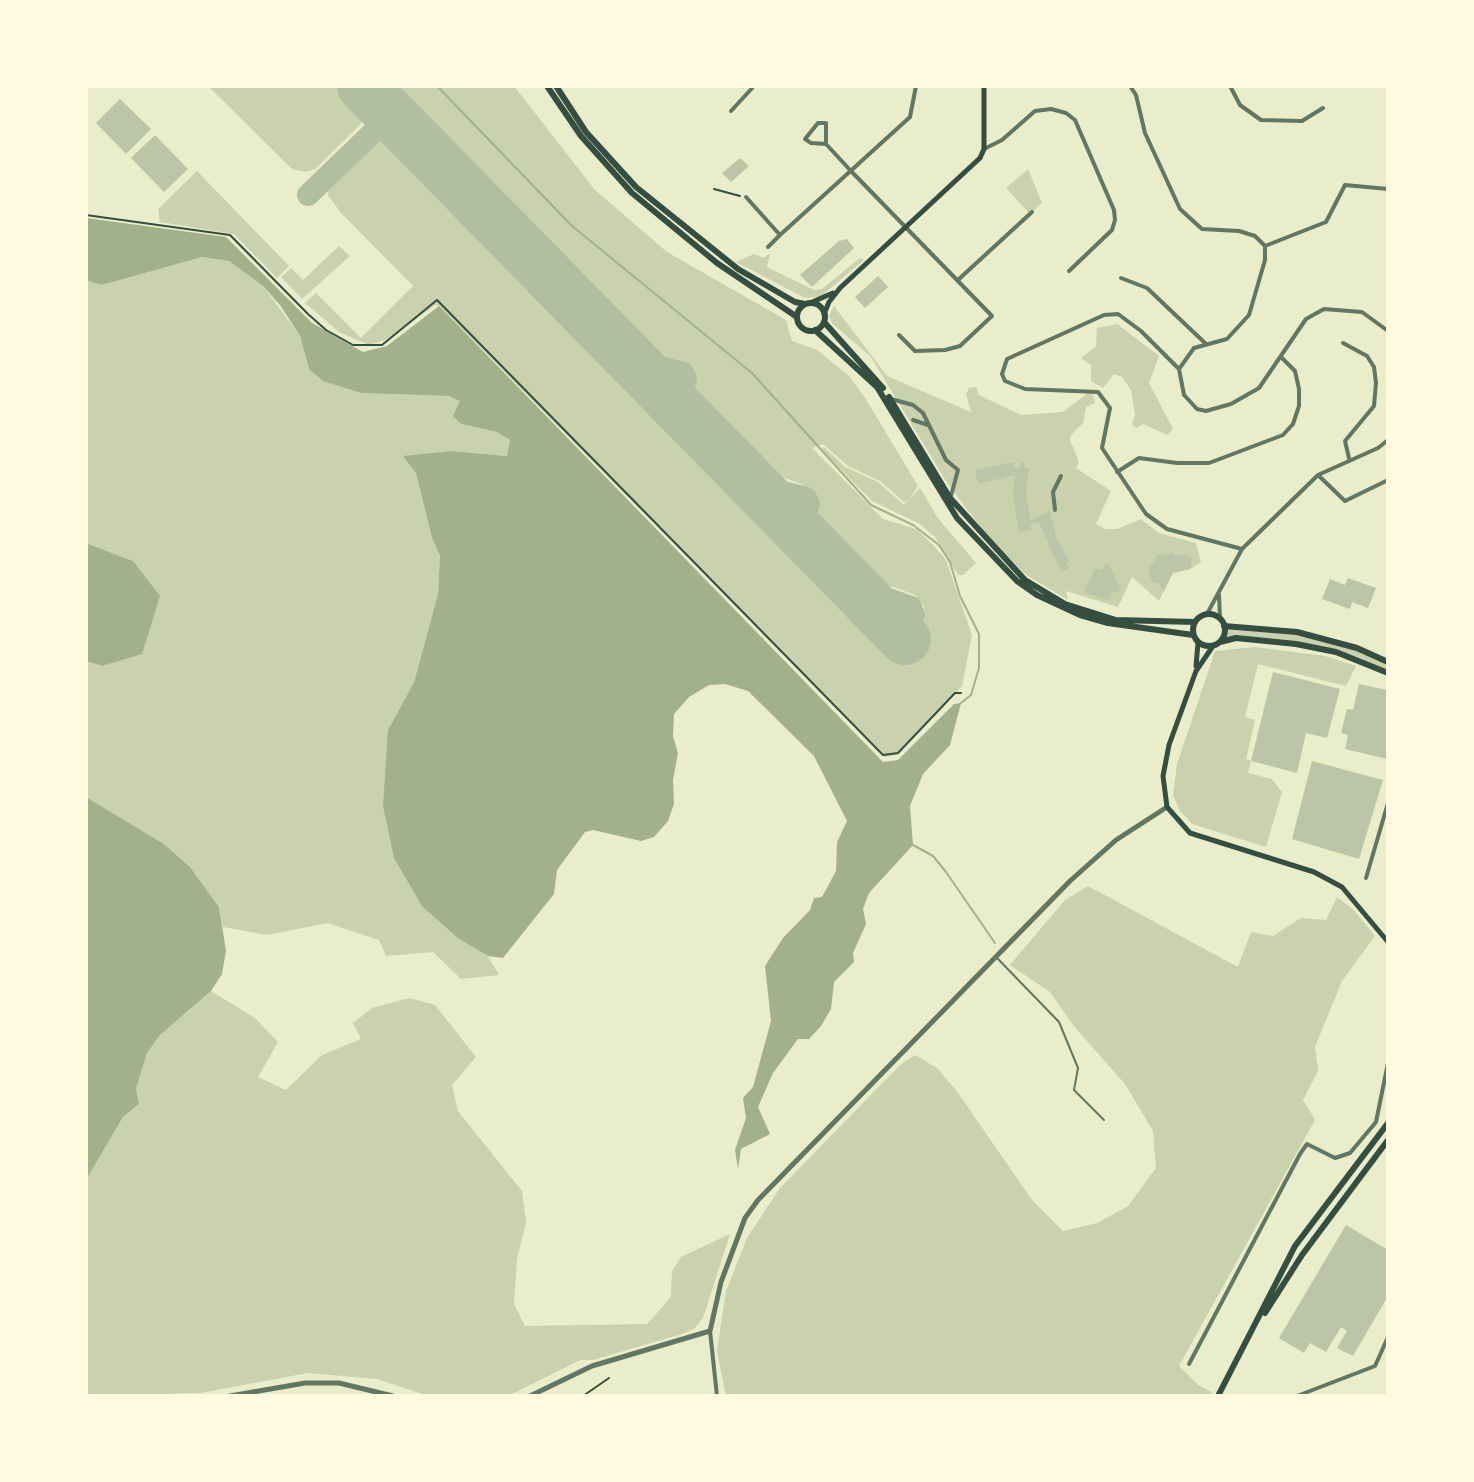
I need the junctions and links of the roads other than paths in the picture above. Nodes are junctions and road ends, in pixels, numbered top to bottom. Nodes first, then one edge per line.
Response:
1 (547, 86) edge
2 (556, 86) edge
3 (754, 86) edge
4 (916, 86) edge
5 (984, 86) edge
6 (1130, 86) edge
7 (1230, 86) edge
8 (1323, 108) dead end
9 (731, 111) dead end
10 (826, 144) junction
11 (984, 149) junction
12 (850, 170) junction
13 (1388, 189) edge
14 (746, 197) road end
15 (1032, 212) dead end
16 (908, 227) junction
17 (780, 235) junction
18 (1265, 246) junction
19 (768, 247) dead end
20 (1069, 271) dead end
21 (1121, 278) dead end
22 (959, 279) junction
23 (840, 288) junction
24 (808, 304) junction
25 (797, 317) junction
26 (824, 318) junction
27 (815, 330) junction
28 (1388, 331) edge
29 (899, 335) dead end
30 (1205, 343) junction
31 (1343, 343) dead end
32 (1281, 357) junction
33 (1179, 369) junction
34 (891, 399) junction
35 (913, 420) dead end
36 (928, 425) junction
37 (1388, 440) edge
38 (1349, 458) junction
39 (1117, 472) junction
40 (1318, 475) junction
41 (1061, 476) dead end
42 (1388, 480) edge
43 (950, 498) junction
44 (1055, 510) dead end
45 (1242, 549) junction
46 (1220, 592) junction
47 (1207, 614) junction
48 (1220, 618) junction
49 (1195, 622) junction
50 (1224, 626) junction
51 (1193, 635) junction
52 (1220, 642) junction
53 (1198, 643) junction
54 (1213, 646) junction
55 (1388, 662) edge
56 (1196, 671) junction
57 (1388, 673) edge
58 (1388, 803) edge
59 (1167, 807) junction
60 (1366, 878) dead end
61 (1388, 942) edge
62 (994, 955) junction
63 (1388, 1063) edge
64 (1104, 1120) dead end
65 (1388, 1123) edge
66 (1388, 1140) edge
67 (710, 1331) junction
68 (1388, 1337) edge
69 (1244, 1346) junction
70 (1189, 1364) dead end
71 (230, 1396) edge
72 (393, 1396) edge
73 (530, 1396) edge
74 (717, 1396) edge
75 (1218, 1396) edge
76 (1297, 1396) edge

1 - 25 main road
2 - 24 main road
3 - 9 street
4 - 12 street
5 - 11 main road
6 - 18 street
7 - 8 street
10 - 10 street
10 - 12 street
11 - 16 main road
11 - 20 street
12 - 16 street
12 - 17 street
13 - 18 street
14 - 17 street
15 - 22 street
16 - 22 street
16 - 23 main road
17 - 19 street
18 - 30 street
21 - 30 street
22 - 29 street
23 - 24 main road
23 - 26 main road
24 - 25 main road
24 - 26 main road
25 - 27 main road
26 - 27 main road
26 - 34 main road
27 - 51 main road
28 - 32 street
30 - 33 street
31 - 38 street
32 - 33 street
32 - 39 street
33 - 39 street
34 - 36 street
34 - 43 main road
35 - 36 street
36 - 43 street
37 - 38 street
38 - 40 street
39 - 45 street
40 - 42 street
40 - 45 street
41 - 44 street
43 - 49 main road
45 - 46 street
46 - 47 street
46 - 48 street
47 - 48 main road
47 - 49 main road
48 - 50 main road
49 - 51 main road
50 - 52 main road
50 - 55 main road
51 - 53 main road
52 - 54 main road
52 - 57 main road
53 - 54 main road
53 - 56 main road
54 - 56 main road
56 - 59 main road
58 - 60 street
59 - 61 main road
59 - 62 street
62 - 64 lane
62 - 67 street
63 - 70 street
65 - 69 main road
66 - 69 main road
67 - 73 street
67 - 74 street
68 - 76 street
69 - 75 main road
71 - 72 street

